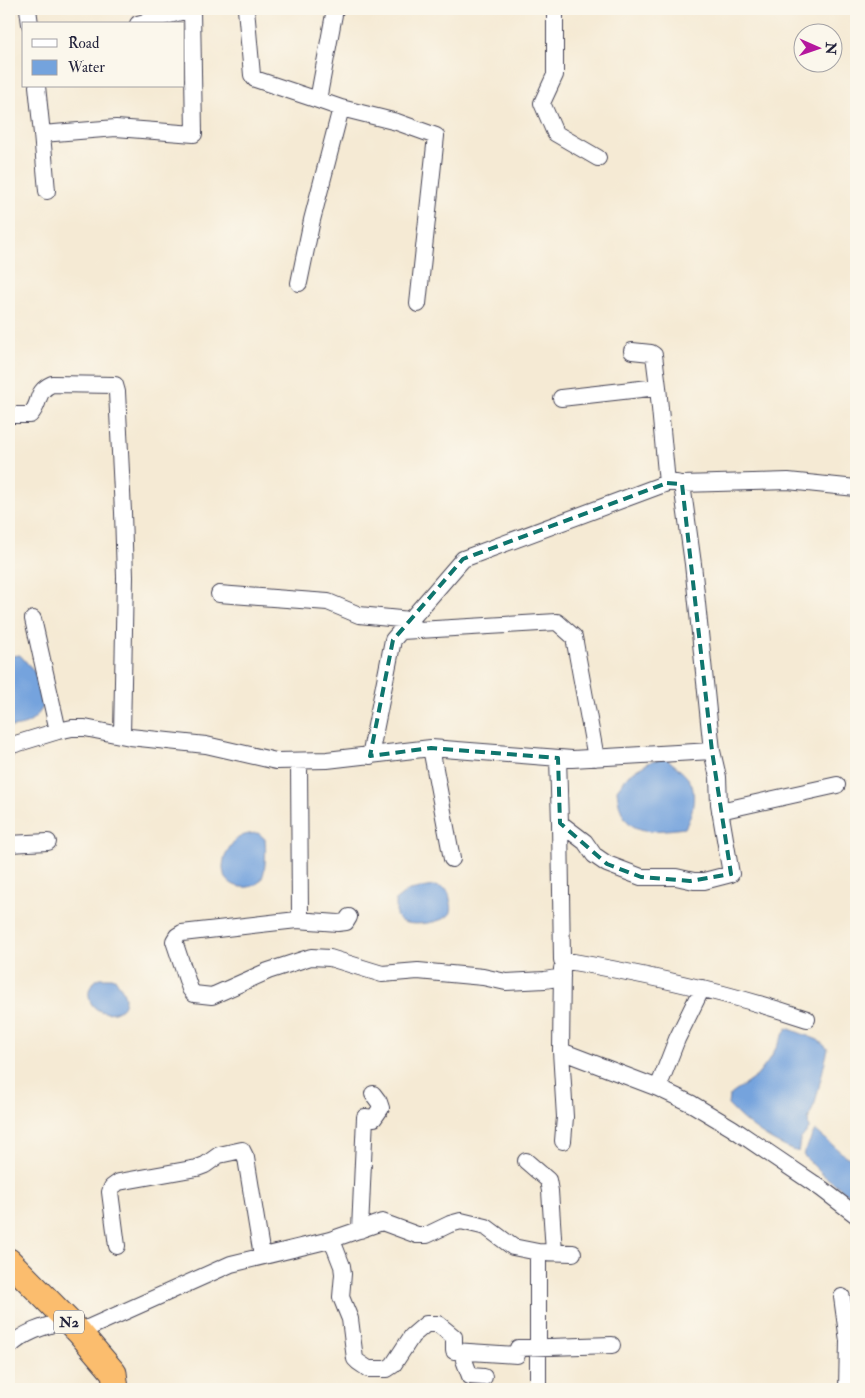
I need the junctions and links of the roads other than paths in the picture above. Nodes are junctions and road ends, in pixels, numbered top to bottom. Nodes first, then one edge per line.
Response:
1 (28, 9) edge
2 (191, 9) edge
3 (246, 9) edge
4 (335, 9) edge
5 (555, 9) edge
6 (154, 14) edge
7 (30, 22) edge
8 (141, 22) edge
9 (37, 88) edge
10 (318, 100) junction
11 (341, 108) junction
12 (42, 134) junction
13 (598, 158) dead end
14 (47, 191) dead end
15 (299, 283) dead end
16 (418, 304) dead end
17 (632, 351) dead end
18 (658, 387) junction
19 (561, 398) dead end
20 (9, 415) edge
21 (675, 483) junction
22 (856, 488) edge
23 (219, 594) dead end
24 (33, 619) dead end
25 (405, 625) junction
26 (58, 731) junction
27 (122, 735) junction
28 (9, 746) edge
29 (430, 748) junction
30 (712, 751) junction
31 (370, 756) junction
32 (558, 758) junction
33 (596, 758) junction
34 (299, 761) junction
35 (837, 786) dead end
36 (720, 811) junction
37 (560, 823) junction
38 (48, 842) dead end
39 (9, 844) edge
40 (452, 859) dead end
41 (349, 918) dead end
42 (297, 920) junction
43 (562, 960) junction
44 (562, 977) junction
45 (702, 988) junction
46 (807, 1019) dead end
47 (561, 1051) junction
48 (658, 1088) junction
49 (373, 1094) dead end
50 (562, 1142) dead end
51 (526, 1161) dead end
52 (856, 1215) edge
53 (360, 1230) junction
54 (330, 1240) junction
55 (117, 1246) dead end
56 (546, 1252) junction
57 (573, 1253) dead end
58 (262, 1256) junction
59 (9, 1261) edge
60 (842, 1297) dead end
61 (73, 1326) junction
62 (612, 1345) dead end
63 (9, 1346) edge
64 (538, 1348) junction
65 (466, 1352) junction
66 (484, 1377) dead end
67 (116, 1389) edge
68 (538, 1389) edge
69 (847, 1389) edge

1 - 7 street
2 - 6 street
2 - 12 street
3 - 10 street
4 - 10 street
5 - 13 street
6 - 8 street
9 - 12 street
10 - 11 street
11 - 15 street
11 - 16 street
12 - 14 street
17 - 18 street
18 - 19 street
18 - 21 street
20 - 27 street
21 - 22 street
21 - 25 street
21 - 30 street
23 - 25 street
24 - 26 street
25 - 31 street
25 - 33 street
26 - 27 street
26 - 28 street
27 - 34 street
29 - 31 street
29 - 32 street
29 - 40 street
30 - 33 street
30 - 36 street
31 - 34 street
32 - 33 street
32 - 37 street
34 - 42 street
35 - 36 street
36 - 37 street
37 - 43 street
38 - 39 street
41 - 42 street
42 - 44 street
43 - 44 street
43 - 45 street
44 - 47 street
45 - 46 street
45 - 48 street
47 - 48 street
47 - 50 street
48 - 52 street
49 - 53 street
51 - 56 street
53 - 54 street
53 - 56 street
54 - 58 street
54 - 65 street
55 - 58 street
56 - 57 street
56 - 64 street
58 - 61 street
59 - 61 highway, N2
60 - 69 street
61 - 63 street
61 - 67 highway, N2
62 - 64 street
64 - 65 street
64 - 68 street
65 - 66 street

